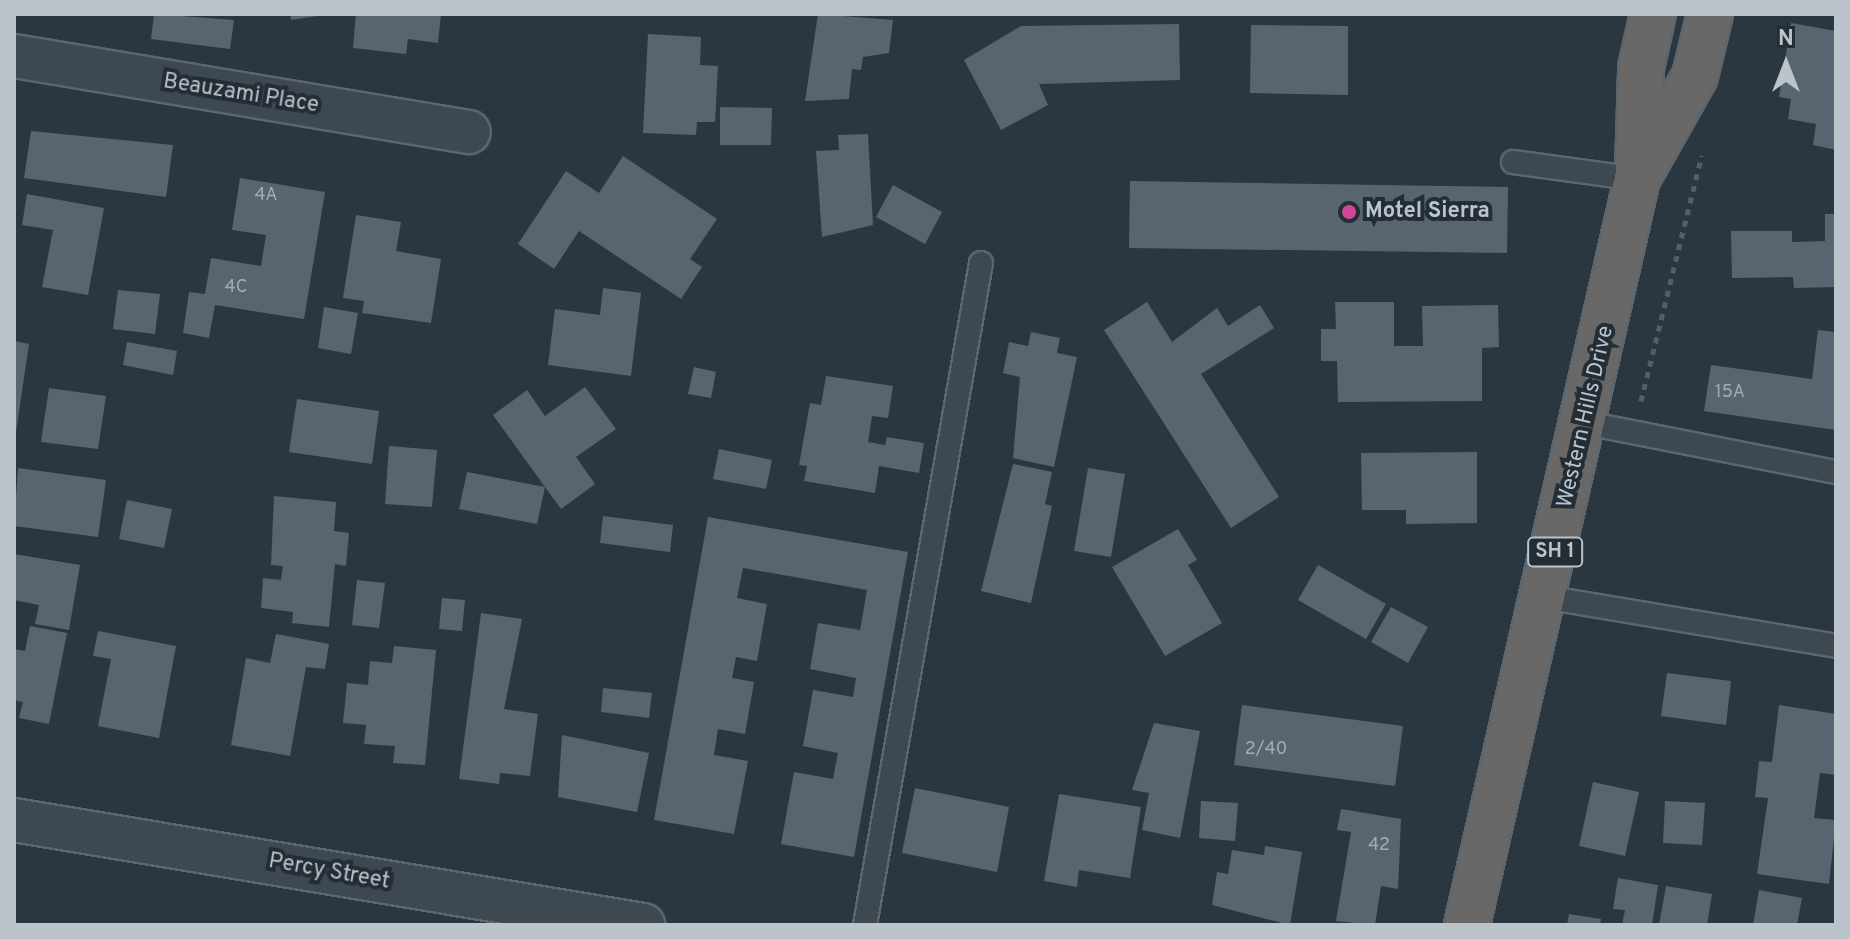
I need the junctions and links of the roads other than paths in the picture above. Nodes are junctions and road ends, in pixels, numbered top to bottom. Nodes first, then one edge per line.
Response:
1 (1653, 14) edge
2 (1710, 14) edge
3 (14, 56) edge
4 (469, 132) dead end
5 (1513, 162) dead end
6 (1637, 179) junction
7 (981, 263) dead end
8 (1586, 423) junction
9 (1836, 472) edge
10 (1544, 597) junction
11 (1836, 646) edge
12 (14, 820) edge
13 (643, 925) edge
14 (865, 925) edge
15 (1467, 925) edge

1 - 6 highway, SH 1
2 - 6 highway, Western Hills Drive / SH 1
3 - 4 street, Beauzami Place
5 - 6 lane
6 - 8 highway, Western Hills Drive / SH 1
7 - 14 lane
8 - 9 lane
8 - 10 highway, Western Hills Drive / SH 1
10 - 11 lane
10 - 15 highway, Western Hills Drive / SH 1
12 - 13 street, Percy Street

